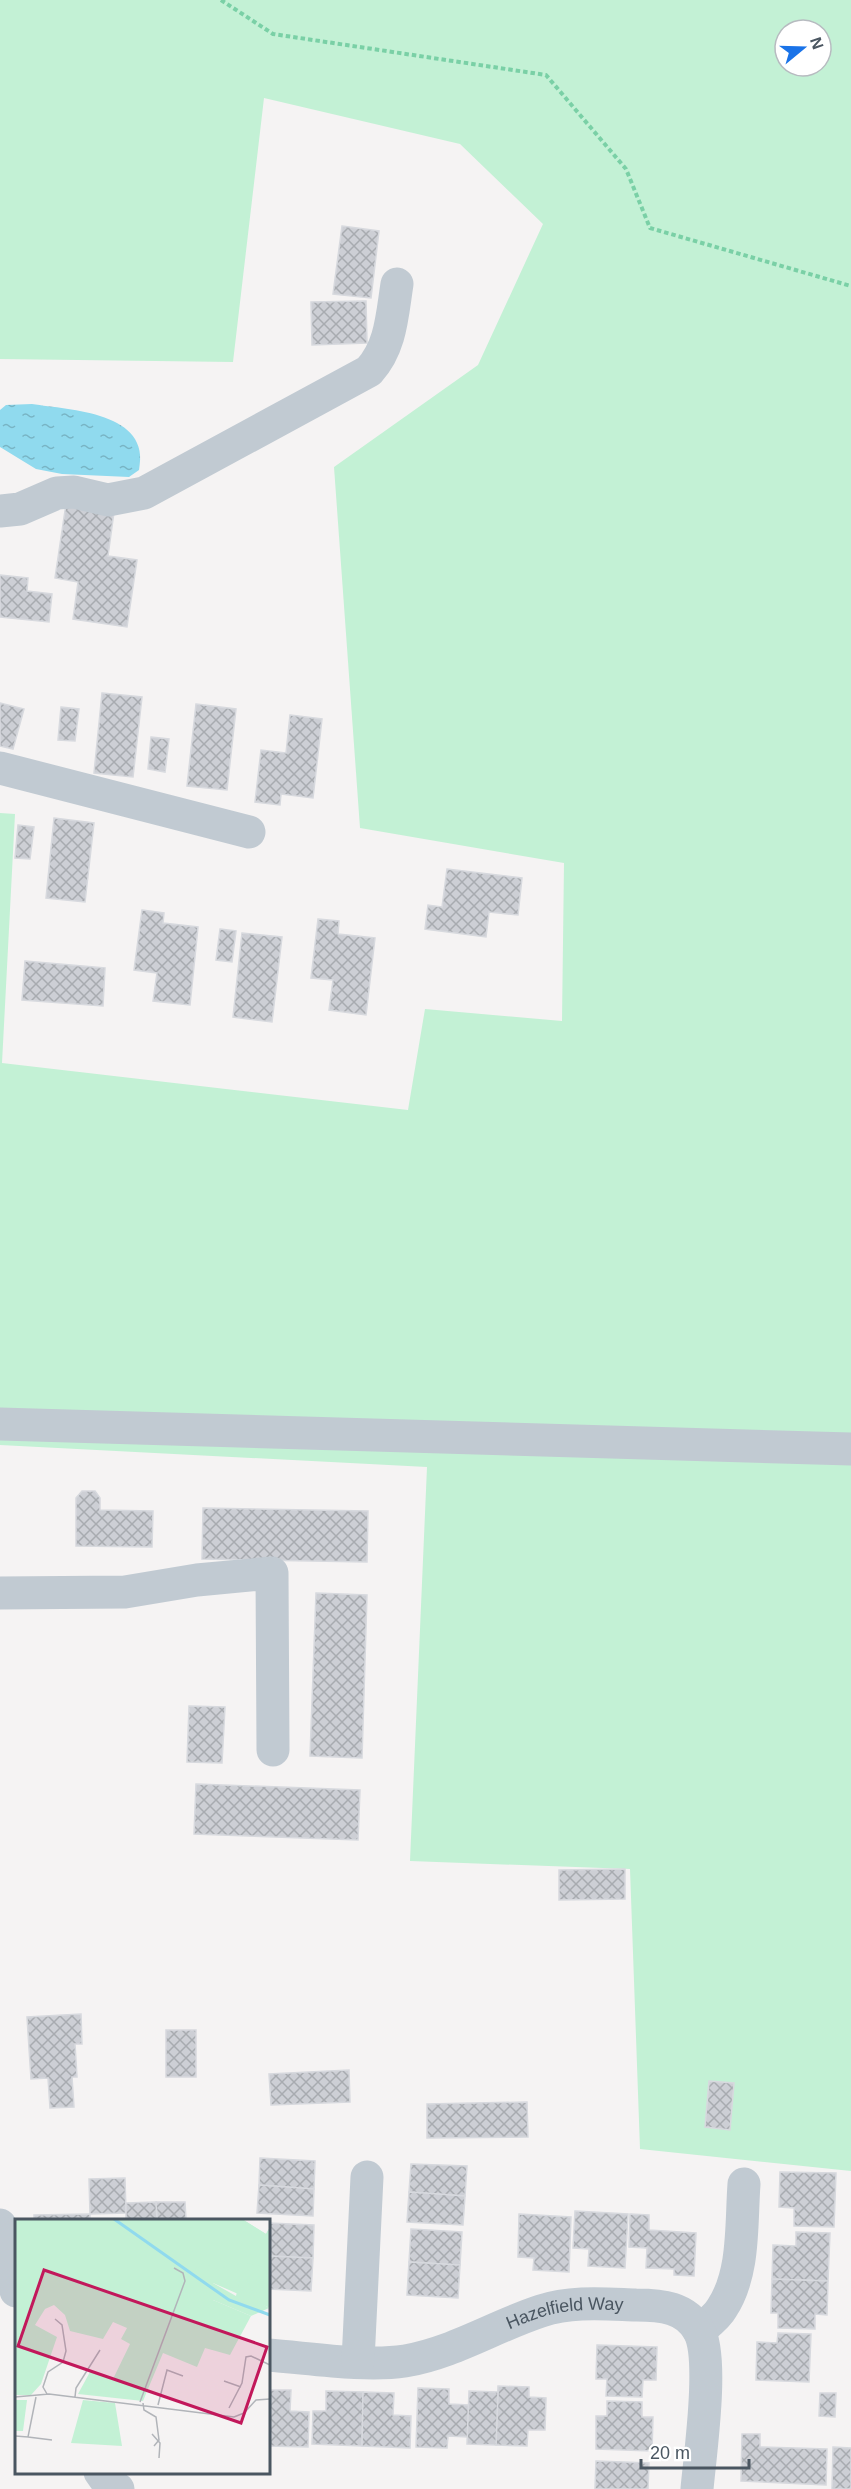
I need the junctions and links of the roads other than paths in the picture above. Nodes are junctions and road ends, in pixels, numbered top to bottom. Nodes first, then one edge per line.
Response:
1 (397, 284) dead end
2 (0, 511) edge
3 (0, 768) edge
4 (249, 832) dead end
5 (0, 1424) edge
6 (851, 1449) edge
7 (0, 1593) edge
8 (273, 1750) dead end
9 (367, 2177) dead end
10 (744, 2184) dead end
11 (0, 2225) edge
12 (15, 2287) edge
13 (699, 2331) junction
14 (270, 2355) edge
15 (358, 2361) junction
16 (101, 2474) edge
17 (118, 2489) edge
18 (698, 2489) edge

1 - 2 street
3 - 4 street
5 - 6 street
7 - 8 street
9 - 15 street
10 - 13 street
11 - 12 street
13 - 15 street, Hazelfield Way
13 - 18 street
14 - 15 street, Hazelfield Way
16 - 17 street

